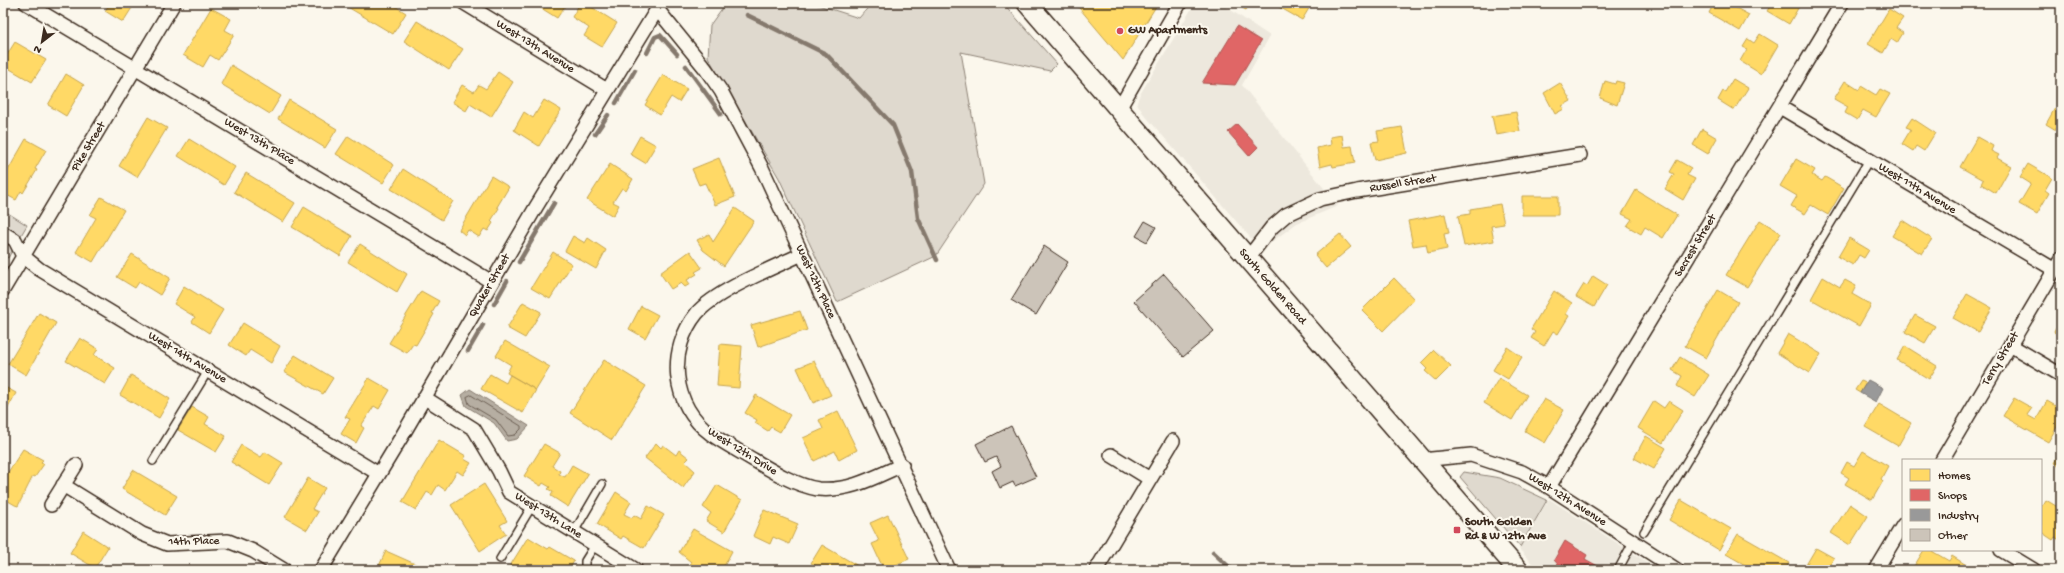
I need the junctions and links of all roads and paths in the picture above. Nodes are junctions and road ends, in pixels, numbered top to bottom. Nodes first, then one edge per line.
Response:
1 (26, 3) edge
2 (174, 3) edge
3 (464, 3) edge
4 (1027, 3) edge
5 (1180, 3) edge
6 (1842, 3) edge
7 (659, 6) edge
8 (136, 68) junction
9 (607, 90) junction
10 (1780, 107) junction
11 (1119, 108) junction
12 (1580, 155) dead end
13 (1869, 160) junction
14 (3, 233) edge
15 (802, 254) junction
16 (23, 256) junction
17 (1248, 258) junction
18 (2058, 264) edge
19 (492, 282) junction
20 (3, 290) edge
21 (2010, 345) junction
22 (208, 371) junction
23 (2061, 375) edge
24 (424, 398) junction
25 (1173, 441) dead end
26 (1111, 455) dead end
27 (1943, 459) edge
28 (1422, 460) junction
29 (153, 461) dead end
30 (76, 465) dead end
31 (902, 465) junction
32 (379, 474) junction
33 (1150, 479) junction
34 (602, 484) dead end
35 (63, 485) junction
36 (1549, 487) junction
37 (51, 505) dead end
38 (532, 506) junction
39 (1902, 527) edge
40 (574, 532) junction
41 (1644, 532) dead end
42 (1633, 542) junction
43 (595, 545) junction
44 (2003, 551) edge
45 (500, 559) dead end
46 (1669, 568) edge
47 (284, 570) edge
48 (321, 570) edge
49 (585, 570) edge
50 (636, 570) edge
51 (949, 570) edge
52 (1096, 570) edge
53 (1518, 570) edge
54 (1618, 570) edge
55 (1876, 570) edge
56 (2034, 570) edge

1 - 8 street, West 13th Place
2 - 8 street, Pike Street
3 - 9 street, West 13th Avenue
4 - 11 main road, South Golden Road
5 - 11 street
6 - 10 street, Secrest Street
7 - 9 street, Quaker Street
7 - 15 street, West 12th Place
8 - 16 street, Pike Street
8 - 19 street, West 13th Place
9 - 19 street, Quaker Street
10 - 13 street, West 11th Avenue
10 - 36 street, Secrest Street
11 - 17 main road, South Golden Road
12 - 17 street, Russell Street
13 - 18 street, West 11th Avenue
13 - 41 lane
14 - 16 street, West 14th Avenue
15 - 31 street, West 12th Place
15 - 31 street, West 12th Drive
16 - 20 street, Pike Street
16 - 22 street, West 14th Avenue
17 - 28 main road, South Golden Road
18 - 21 street, Terry Street
19 - 24 street, Quaker Street
21 - 23 street
21 - 27 street, Terry Street
22 - 29 lane
22 - 32 street, West 14th Avenue
24 - 32 street, Quaker Street
24 - 38 street, West 13th Lane
25 - 33 street
26 - 33 street
28 - 36 street, West 12th Avenue
28 - 53 main road, South Golden Road
30 - 35 street
31 - 51 street, West 12th Place
32 - 48 street, Quaker Street
33 - 52 street
34 - 40 lane
35 - 37 street
35 - 47 street, 14th Place
36 - 42 street, West 12th Avenue
38 - 40 street, West 13th Lane
38 - 45 lane
39 - 55 street
40 - 43 street, West 13th Lane
42 - 46 street, West 12th Avenue
42 - 54 lane
43 - 49 lane
43 - 50 street, West 13th Lane
44 - 56 street

